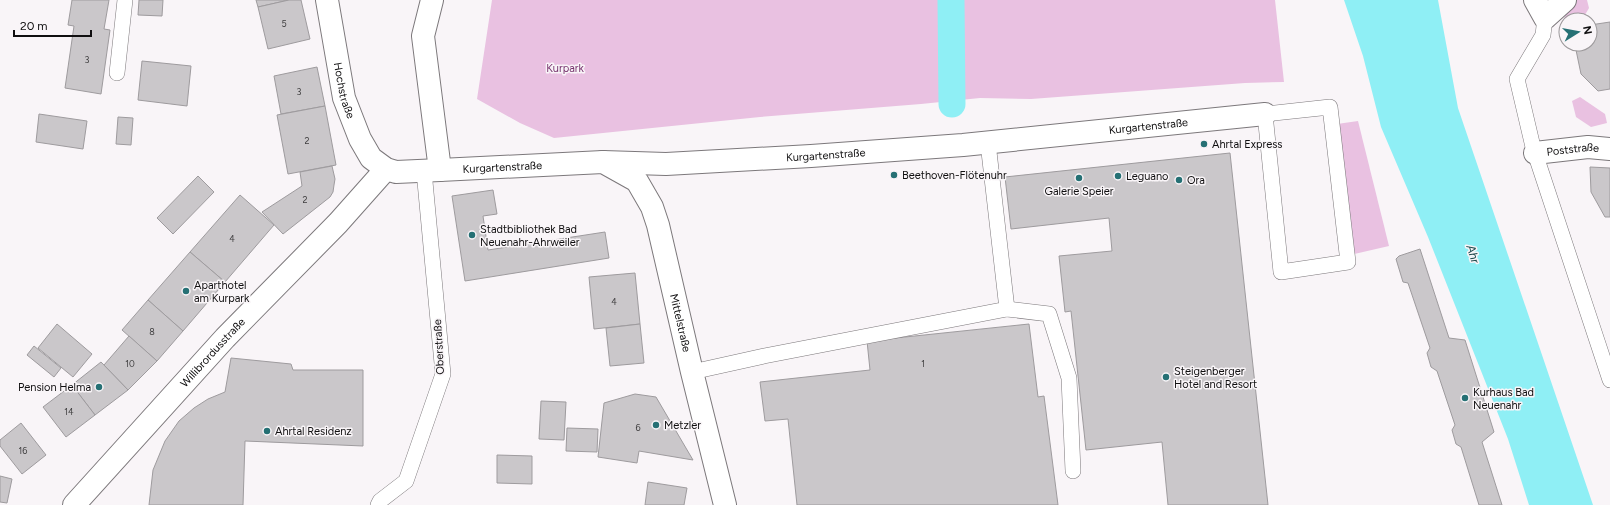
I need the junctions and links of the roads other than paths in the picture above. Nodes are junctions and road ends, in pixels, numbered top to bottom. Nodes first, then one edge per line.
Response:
1 (125, 0) edge
2 (327, 0) edge
3 (432, 0) edge
4 (1565, 0) edge
5 (1540, 9) edge
6 (117, 73) dead end
7 (1265, 114) junction
8 (988, 143) junction
9 (1610, 148) edge
10 (1535, 153) junction
11 (603, 162) junction
12 (386, 169) junction
13 (432, 171) junction
14 (1007, 309) junction
15 (692, 372) junction
16 (1610, 380) edge
17 (1073, 471) dead end
18 (74, 505) edge
19 (378, 505) edge
20 (725, 505) edge

1 - 6 lane
2 - 12 street, Hochstraße
3 - 13 street, Oberstraße
4 - 5 street
5 - 10 lane
7 - 7 lane
7 - 8 street, Kurgartenstraße
8 - 11 street, Kurgartenstraße
8 - 14 lane
9 - 10 street, Poststraße
10 - 16 lane
11 - 13 street, Kurgartenstraße
11 - 15 street, Mittelstraße
12 - 13 street, Kurgartenstraße
12 - 18 street, Willibrordusstraße
13 - 19 lane, Oberstraße
14 - 15 lane
14 - 17 lane
15 - 20 street, Mittelstraße

